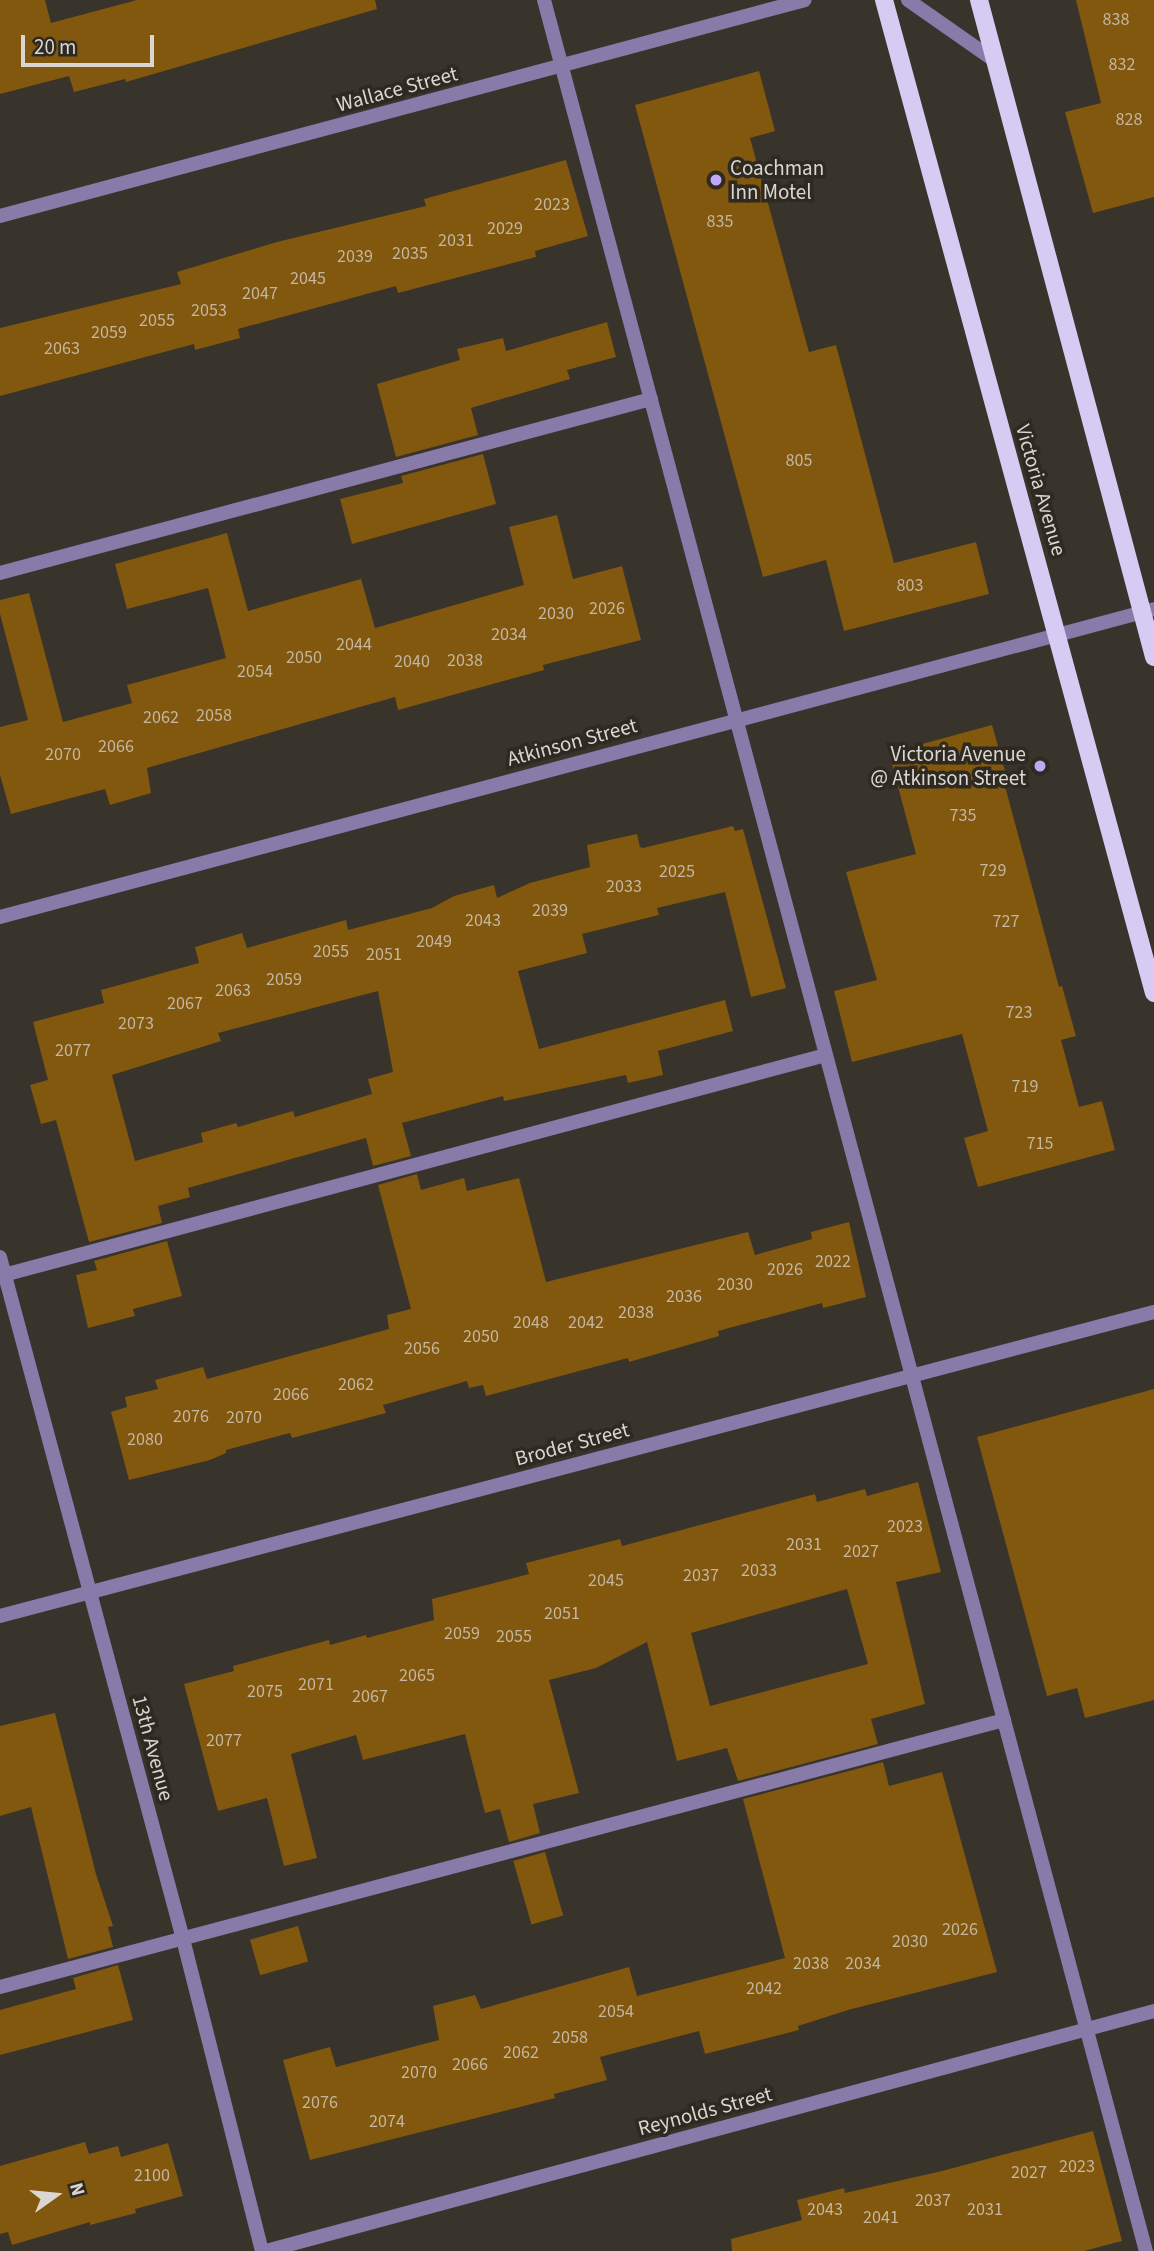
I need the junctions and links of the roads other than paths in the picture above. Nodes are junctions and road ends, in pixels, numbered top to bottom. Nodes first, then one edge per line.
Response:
1 (544, 0) edge
2 (805, 0) edge
3 (884, 0) edge
4 (908, 0) edge
5 (979, 0) edge
6 (995, 61) junction
7 (562, 67) junction
8 (0, 216) edge
9 (651, 399) junction
10 (0, 573) edge
11 (1148, 610) edge
12 (1057, 633) junction
13 (1154, 657) edge
14 (737, 720) junction
15 (0, 916) edge
16 (1154, 993) edge
17 (826, 1055) junction
18 (0, 1256) edge
19 (2, 1276) edge
20 (1154, 1311) edge
21 (912, 1376) junction
22 (90, 1592) junction
23 (0, 1616) edge
24 (1004, 1720) junction
25 (183, 1939) junction
26 (0, 1987) edge
27 (1154, 2011) edge
28 (1087, 2029) junction
29 (264, 2251) edge
30 (1146, 2251) edge

1 - 7 street
2 - 7 street, Wallace Street
3 - 12 main road, Victoria Avenue
4 - 6 street
5 - 6 main road
6 - 11 main road
7 - 8 street, Wallace Street
7 - 9 street
9 - 10 street
9 - 14 street
11 - 12 street, Atkinson Street
11 - 13 main road
12 - 14 street, Atkinson Street
12 - 16 main road, Victoria Avenue
14 - 15 street, Atkinson Street
14 - 17 street
17 - 19 street
17 - 21 street
18 - 19 street, 13th Avenue
19 - 22 street, 13th Avenue
20 - 21 street, Broder Street
21 - 22 street, Broder Street
21 - 24 street
22 - 23 street, Broder Street
22 - 25 street, 13th Avenue
24 - 25 street
24 - 28 street
25 - 26 street
25 - 29 street, 13th Avenue
27 - 28 street, Reynolds Street
28 - 29 street, Reynolds Street
28 - 30 street

